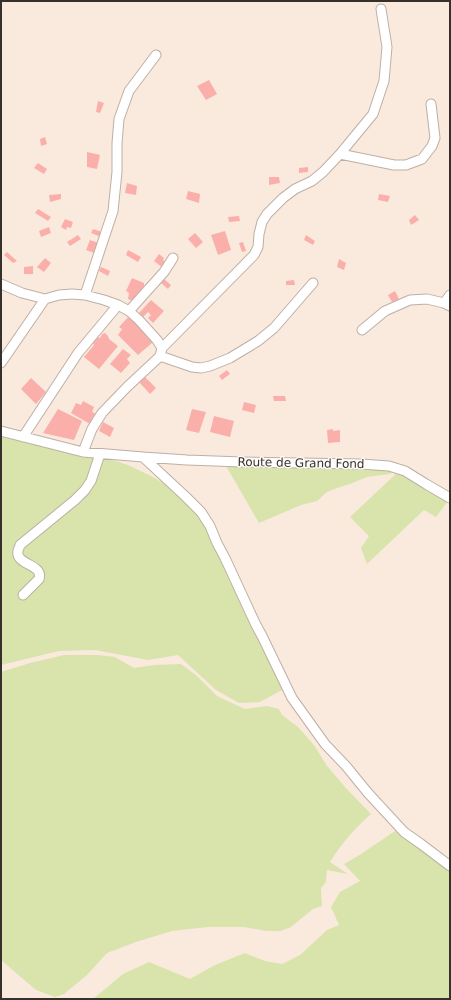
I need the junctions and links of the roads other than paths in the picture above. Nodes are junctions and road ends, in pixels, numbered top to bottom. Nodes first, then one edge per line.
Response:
1 (381, 9) dead end
2 (156, 55) dead end
3 (431, 104) dead end
4 (340, 154) junction
5 (173, 258) dead end
6 (313, 283) dead end
7 (1, 284) edge
8 (85, 295) junction
9 (450, 295) edge
10 (45, 299) junction
11 (447, 304) edge
12 (118, 305) junction
13 (129, 311) junction
14 (362, 330) dead end
15 (161, 352) junction
16 (1, 363) edge
17 (1, 431) edge
18 (23, 437) junction
19 (84, 452) junction
20 (100, 454) junction
21 (143, 457) junction
22 (450, 498) edge
23 (24, 594) dead end
24 (450, 866) edge

1 - 4 street
2 - 8 street
3 - 4 street
4 - 15 street
5 - 13 street
6 - 15 street
7 - 10 street
8 - 10 street
8 - 12 street
9 - 11 street
10 - 16 street
11 - 14 street
12 - 13 street
12 - 18 street
13 - 15 street
15 - 19 street
17 - 18 street, Route de Grand Fond
18 - 19 street, Route de Grand Fond
19 - 20 street, Route de Grand Fond
20 - 21 street, Route de Grand Fond
20 - 23 street
21 - 22 street, Route de Grand Fond
21 - 24 street

